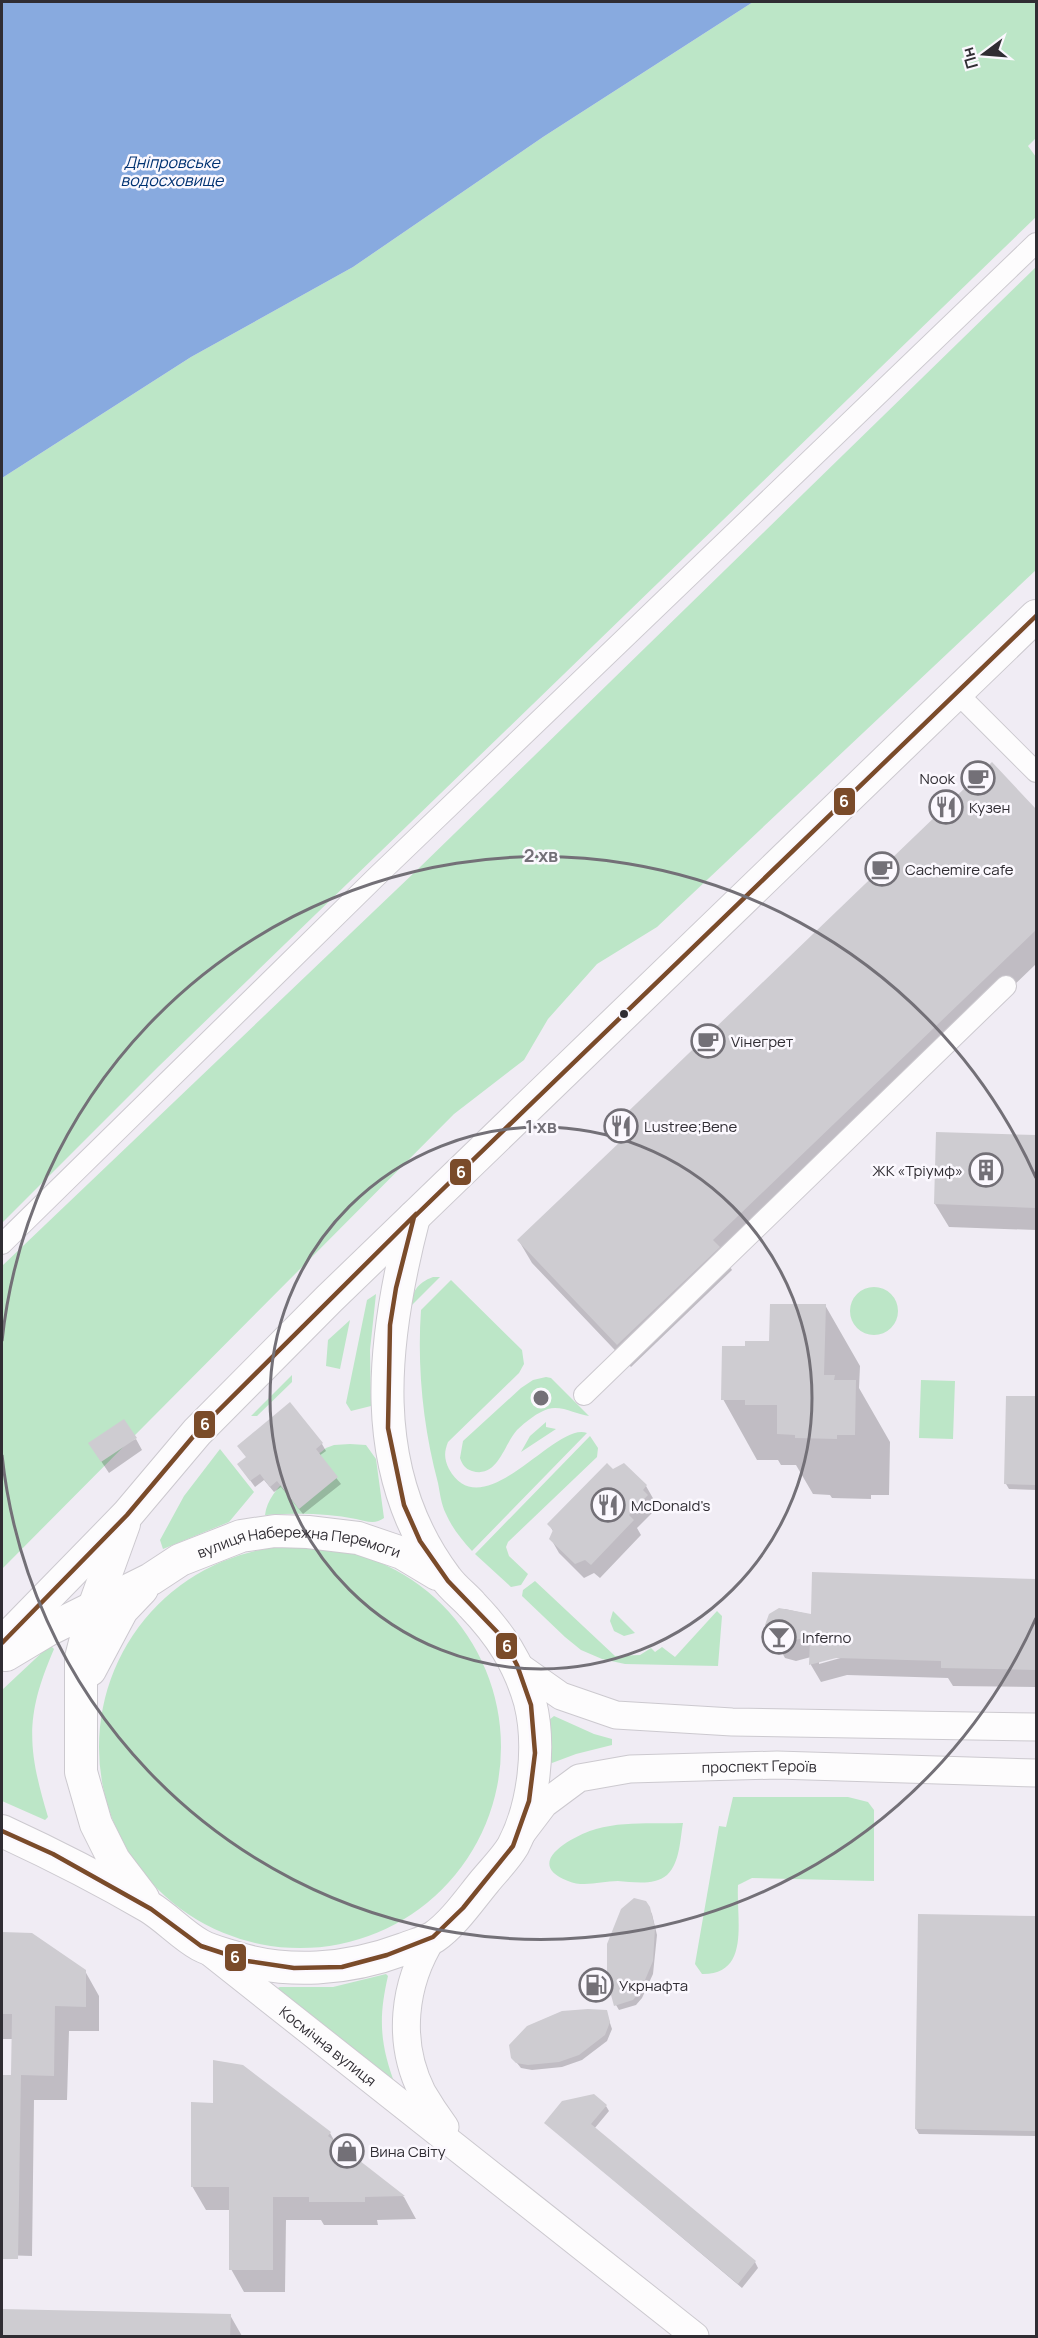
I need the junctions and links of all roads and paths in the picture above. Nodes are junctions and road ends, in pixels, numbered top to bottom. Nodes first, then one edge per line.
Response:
1 (1036, 243) edge
2 (1036, 616) edge
3 (957, 693) junction
4 (1036, 771) edge
5 (1006, 986) dead end
6 (414, 1217) junction
7 (2, 1244) edge
8 (585, 1395) dead end
9 (127, 1515) junction
10 (151, 1579) junction
11 (448, 1581) junction
12 (94, 1607) junction
13 (2, 1643) edge
14 (2, 1658) edge
15 (517, 1665) junction
16 (80, 1720) junction
17 (1036, 1727) edge
18 (1036, 1773) edge
19 (2, 1832) edge
20 (513, 1846) junction
21 (151, 1909) junction
22 (433, 1938) junction
23 (201, 1946) junction
24 (457, 2146) junction
25 (695, 2337) edge

1 - 7 street
2 - 3 main road, вулиця Набережна Перемоги
3 - 4 street
3 - 6 main road, вулиця Набережна Перемоги
5 - 8 street
6 - 9 main road, вулиця Набережна Перемоги
6 - 11 main road, вулиця Набережна Перемоги
9 - 12 main road, вулиця Набережна Перемоги
9 - 13 main road, вулиця Набережна Перемоги
10 - 11 main road, вулиця Набережна Перемоги
10 - 12 main road, вулиця Набережна Перемоги
10 - 16 main road, вулиця Набережна Перемоги
11 - 15 main road, вулиця Набережна Перемоги
12 - 14 main road, вулиця Набережна Перемоги
12 - 16 main road, вулиця Набережна Перемоги
15 - 17 main road
15 - 20 main road, вулиця Набережна Перемоги
16 - 21 main road, вулиця Набережна Перемоги
18 - 20 main road, проспект Героїв
19 - 21 main road, вулиця Набережна Перемоги
20 - 22 main road, вулиця Набережна Перемоги
21 - 23 main road, вулиця Набережна Перемоги
22 - 23 main road, вулиця Набережна Перемоги
22 - 24 main road, Космічна вулиця
23 - 24 main road, Космічна вулиця
24 - 25 main road, Космічна вулиця

